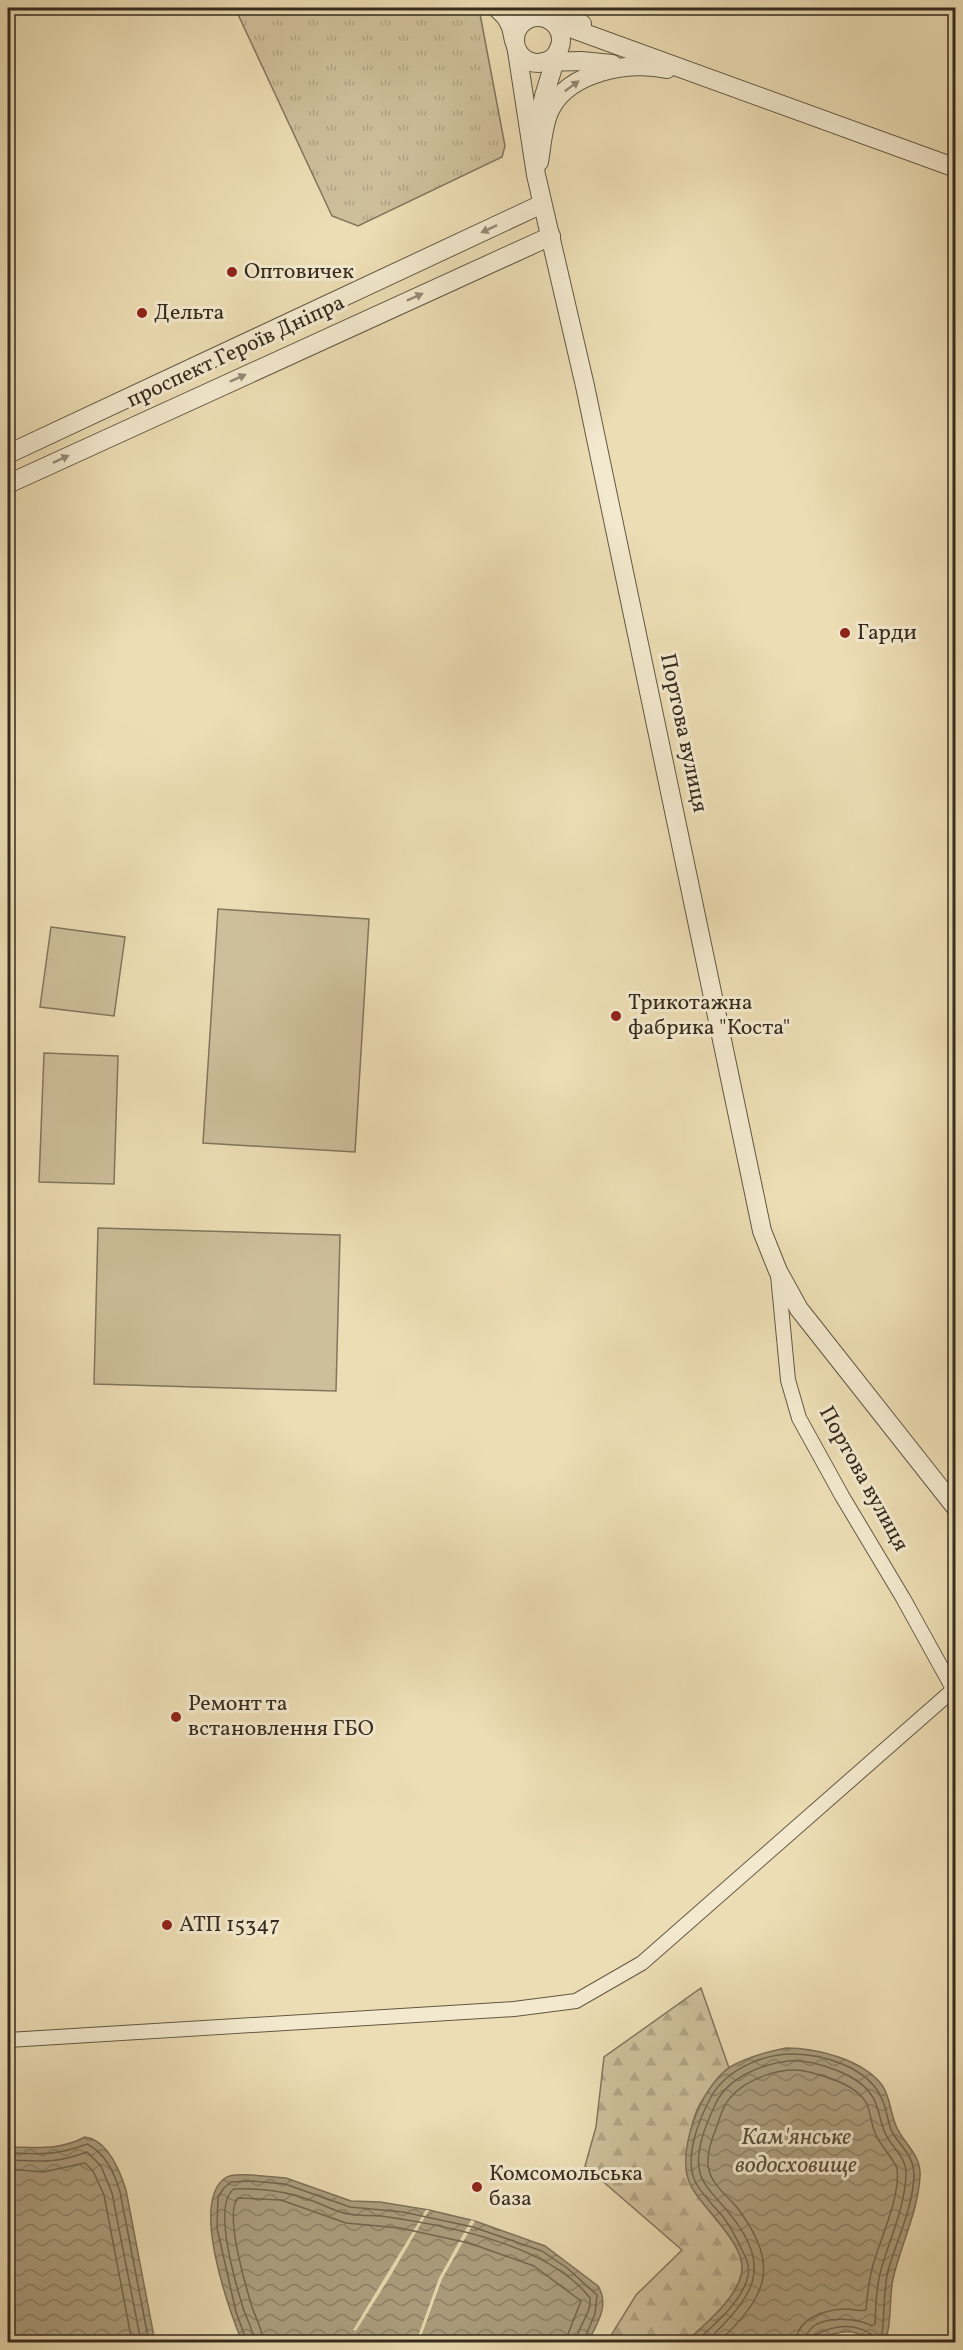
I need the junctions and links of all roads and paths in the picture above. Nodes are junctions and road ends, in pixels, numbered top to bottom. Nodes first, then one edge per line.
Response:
1 (494, 8) edge
2 (508, 8) edge
3 (545, 14) edge
4 (515, 44) junction
5 (553, 57) junction
6 (655, 62) junction
7 (956, 168) edge
8 (536, 175) junction
9 (542, 204) junction
10 (551, 236) junction
11 (8, 454) edge
12 (8, 484) edge
13 (777, 1271) junction
14 (956, 1508) edge
15 (954, 1692) edge
16 (8, 2040) edge

1 - 4 street
2 - 3 street
2 - 4 street
3 - 4 street
3 - 5 street
3 - 6 street
4 - 5 street
4 - 8 street
5 - 6 street
5 - 8 street
6 - 7 street
8 -> 6 street
8 - 9 street, Портова вулиця
9 - 10 street, Портова вулиця
9 -> 11 street, проспект Героїв Дніпра
12 -> 10 street, проспект Героїв Дніпра
10 - 13 street, Портова вулиця
13 - 14 street, Портова вулиця
13 - 15 street, Портова вулиця
15 - 16 street

